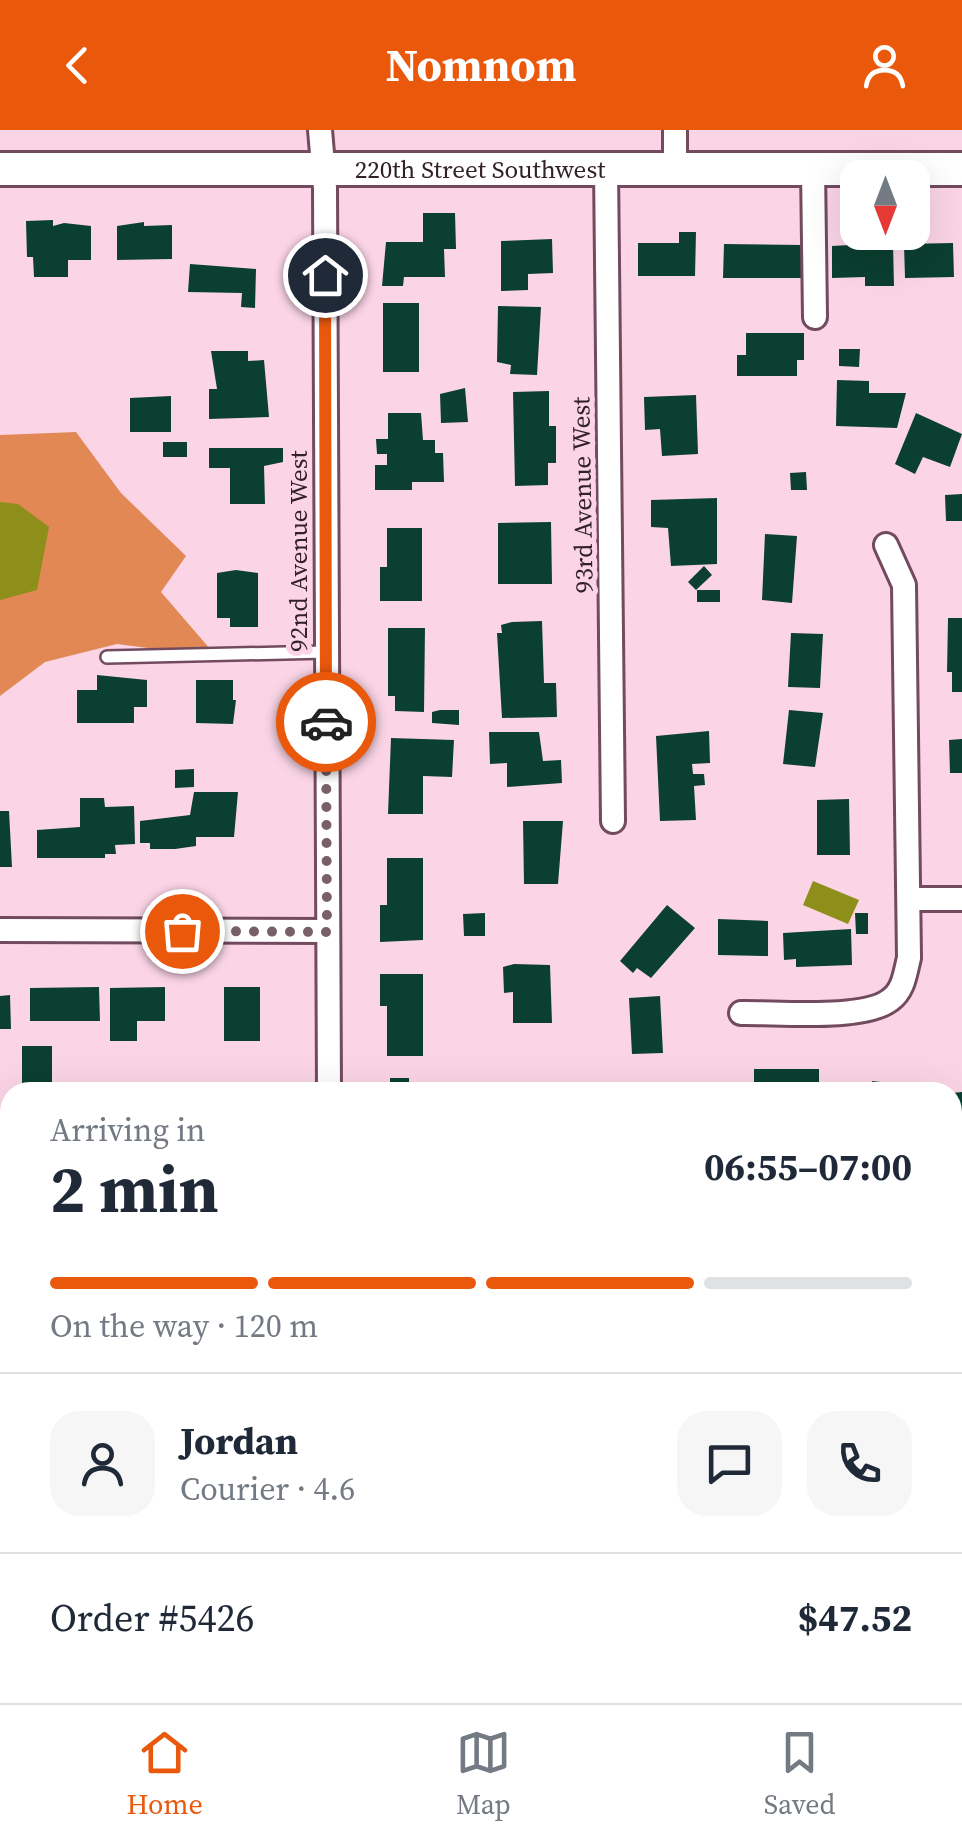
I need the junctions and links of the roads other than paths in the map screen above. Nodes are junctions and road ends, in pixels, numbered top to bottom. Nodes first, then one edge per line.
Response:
1 (320, 130) edge
2 (675, 130) edge
3 (675, 167) junction
4 (322, 168) junction
5 (606, 168) junction
6 (813, 168) junction
7 (0, 169) edge
8 (962, 170) edge
9 (815, 317) dead end
10 (886, 545) dead end
11 (326, 652) junction
12 (106, 657) dead end
13 (612, 821) dead end
14 (909, 899) junction
15 (962, 899) edge
16 (0, 930) edge
17 (327, 932) junction
18 (741, 1013) dead end
19 (329, 1082) edge

1 - 4 street, 92nd Avenue West
2 - 3 street
3 - 5 main road, 220th Street Southwest
3 - 6 main road, 220th Street Southwest
4 - 5 main road, 220th Street Southwest
4 - 7 main road, 220th Street Southwest
4 - 11 street, 92nd Avenue West
5 - 13 street, 93rd Avenue West
6 - 8 main road, 220th Street Southwest
6 - 9 street
10 - 14 street
11 - 12 lane
11 - 17 street, 92nd Avenue West
14 - 15 street
14 - 18 street
16 - 17 street
17 - 19 street, 92nd Avenue West

